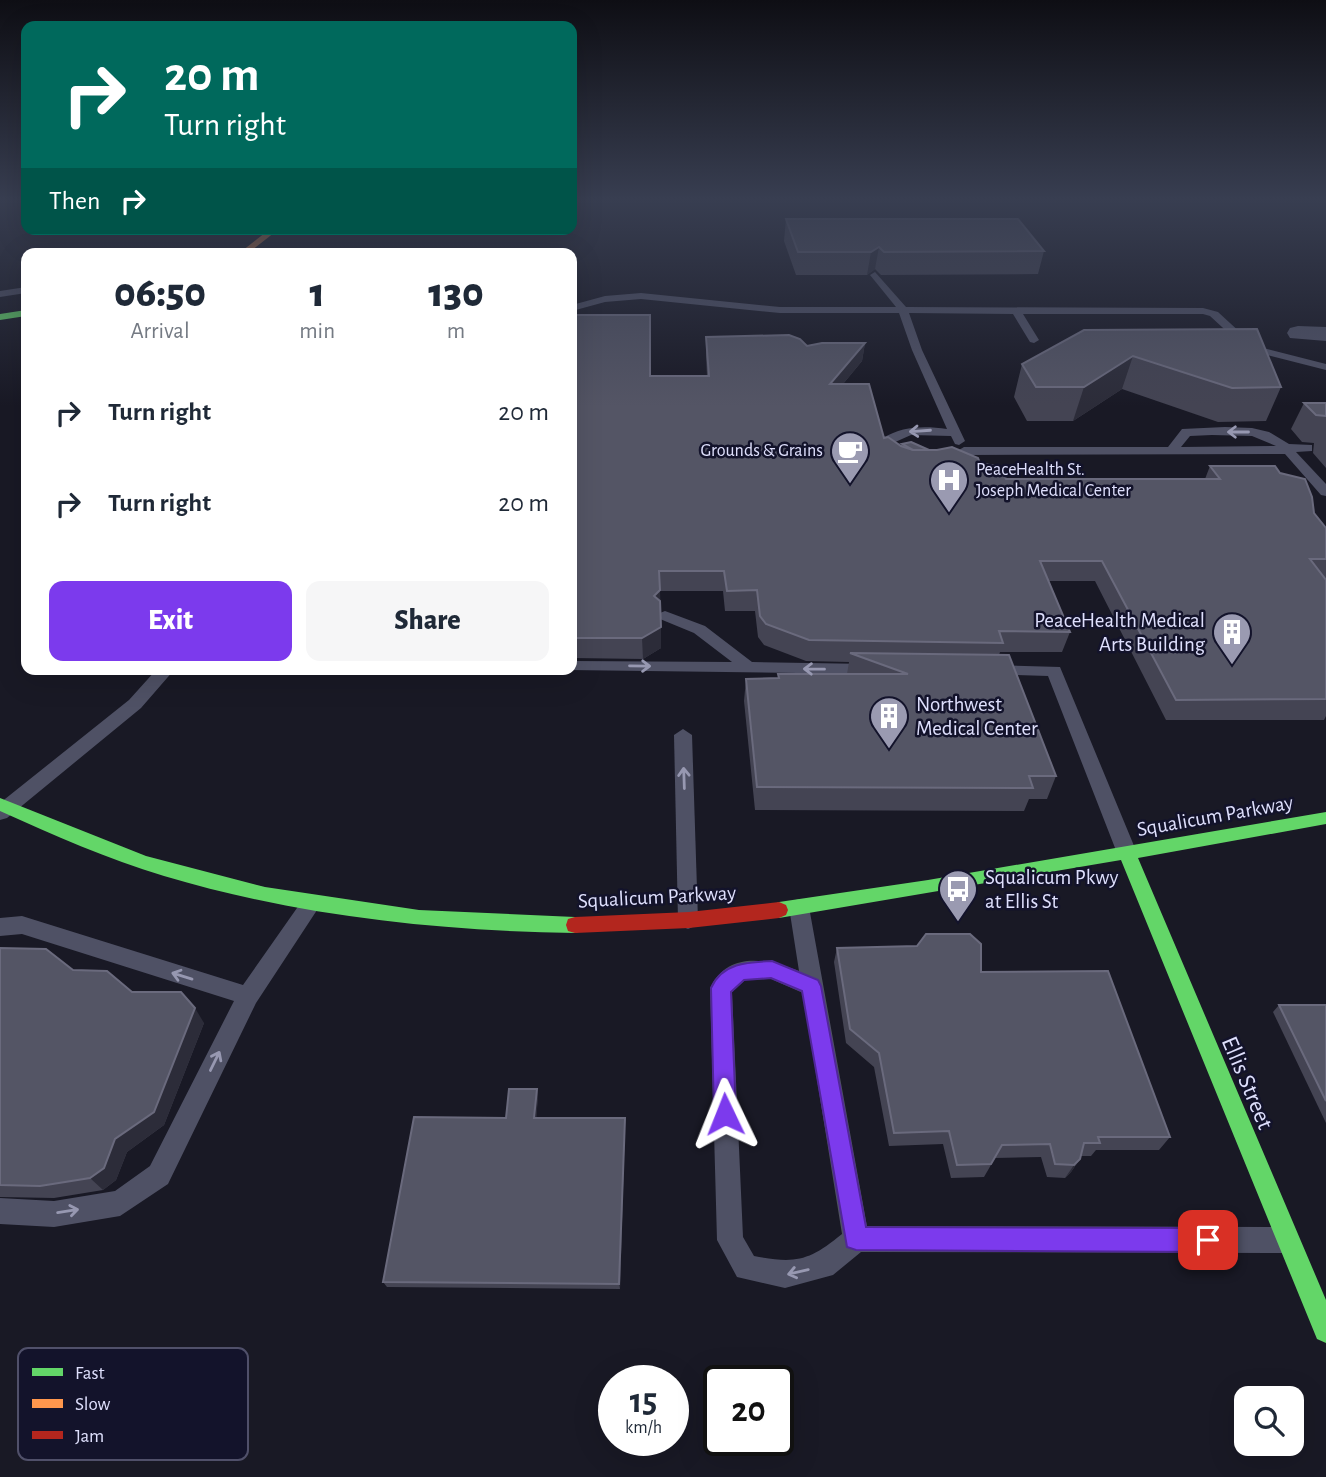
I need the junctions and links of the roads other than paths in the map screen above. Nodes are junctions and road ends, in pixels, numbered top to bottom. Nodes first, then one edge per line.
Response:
1 (875, 275) edge
2 (21, 291) edge
3 (0, 294) edge
4 (577, 307) edge
5 (903, 310) junction
6 (1016, 310) junction
7 (21, 314) edge
8 (0, 317) edge
9 (1297, 333) dead end
10 (1326, 334) edge
11 (1034, 340) dead end
12 (1326, 367) edge
13 (956, 433) junction
14 (1308, 448) dead end
15 (1287, 449) junction
16 (964, 451) junction
17 (908, 461) edge
18 (930, 463) edge
19 (1326, 492) edge
20 (665, 616) dead end
21 (577, 666) edge
22 (748, 668) junction
23 (890, 670) edge
24 (972, 670) edge
25 (161, 675) edge
26 (682, 735) dead end
27 (2, 809) edge
28 (1326, 818) edge
29 (1127, 853) junction
30 (311, 904) junction
31 (799, 907) junction
32 (688, 920) junction
33 (0, 928) edge
34 (811, 986) junction
35 (248, 996) junction
36 (0, 1211) edge
37 (856, 1238) junction
38 (1289, 1240) junction
39 (1326, 1330) edge

1 - 5 lane
2 - 3 lane
4 - 5 lane
5 - 6 lane
5 - 13 lane
6 - 11 lane
6 - 12 lane
7 - 8 street
9 - 10 street
13 - 16 lane
13 -> 17 lane
14 - 15 lane
15 - 16 lane
15 - 19 lane
16 - 18 lane
20 - 22 lane
21 -> 22 lane
23 -> 22 lane
24 - 29 lane
25 - 27 lane
32 -> 26 lane
27 - 30 street, Squalicum Parkway
28 - 29 street, Squalicum Parkway
29 - 31 street, Squalicum Parkway
29 - 38 street, Ellis Street
30 - 32 street, Squalicum Parkway
30 - 35 lane
31 - 32 street, Squalicum Parkway
31 - 34 lane
35 -> 33 lane
34 - 37 lane
37 -> 34 lane
36 -> 35 lane
37 - 38 lane
38 - 39 street, Ellis Street

